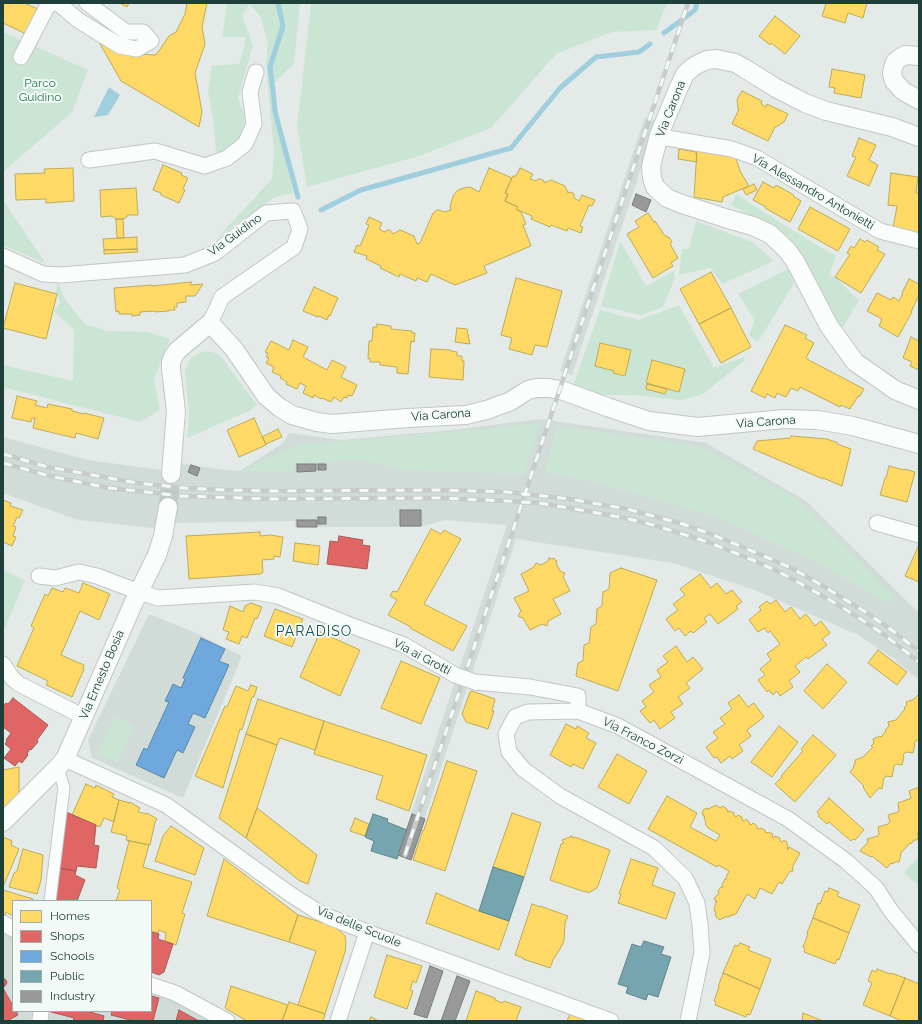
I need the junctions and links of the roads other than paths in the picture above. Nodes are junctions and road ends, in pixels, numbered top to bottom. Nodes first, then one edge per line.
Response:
1 (56, 3) edge
2 (87, 3) edge
3 (919, 56) edge
4 (21, 57) dead end
5 (256, 72) dead end
6 (919, 100) edge
7 (659, 136) junction
8 (919, 137) edge
9 (89, 160) dead end
10 (919, 242) edge
11 (3, 256) edge
12 (210, 323) junction
13 (919, 400) edge
14 (919, 444) edge
15 (171, 474) tunnel mouth
16 (168, 507) tunnel mouth
17 (877, 523) dead end
18 (919, 535) edge
19 (39, 576) dead end
20 (139, 592) junction
21 (3, 664) edge
22 (578, 710) junction
23 (84, 717) junction
24 (62, 763) junction
25 (3, 822) edge
26 (50, 900) edge
27 (3, 923) edge
28 (12, 928) edge
29 (367, 932) junction
30 (919, 945) edge
31 (152, 985) edge
32 (227, 1021) edge
33 (338, 1021) edge
34 (611, 1021) edge
35 (688, 1021) edge

1 - 2 street
1 - 4 street
3 - 6 street
5 - 9 street
7 - 8 street, Via Carona
7 - 10 street, Via Alessandro Antonietti
7 - 13 street, Via Carona
11 - 12 street, Via Guidino
12 - 14 street, Via Carona
12 - 15 street
16 - 20 street, Via Ernesto Bosia
17 - 18 street
19 - 20 street, Via ai Grotti
20 - 22 street, Via ai Grotti, bridge
20 - 23 street, Via Ernesto Bosia
21 - 23 street
22 - 30 street, Via Franco Zorzi
22 - 35 street, Via Franco Zorzi
23 - 24 street, Via Ernesto Bosia
24 - 25 street, Via Ernesto Bosia
24 - 26 street
24 - 29 street, Via delle Scuole
27 - 28 street
29 - 33 street
29 - 34 street, Via delle Scuole
31 - 32 street

